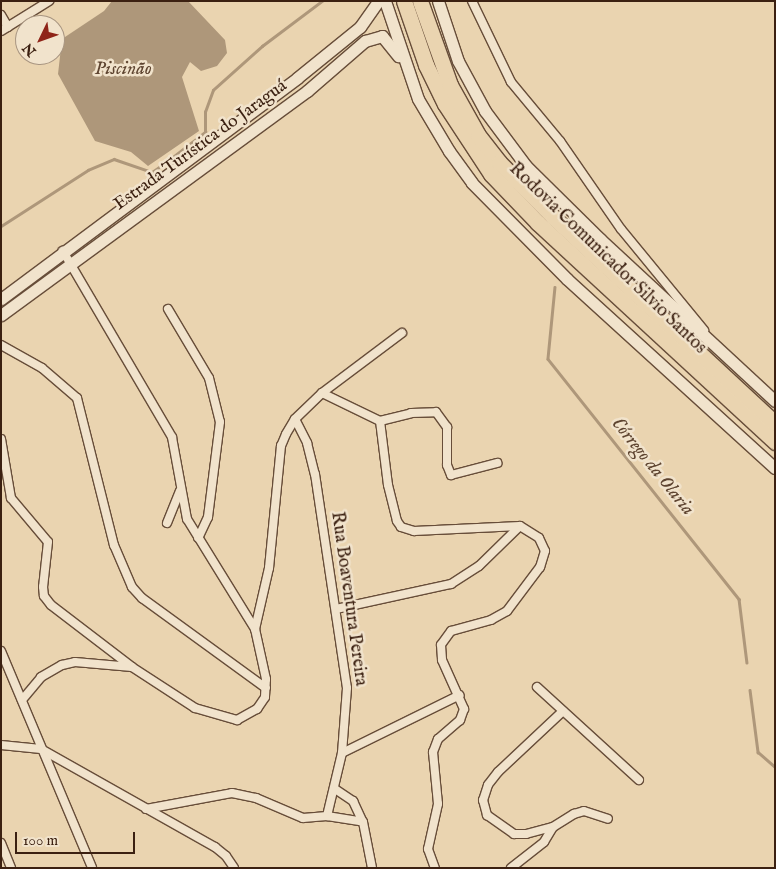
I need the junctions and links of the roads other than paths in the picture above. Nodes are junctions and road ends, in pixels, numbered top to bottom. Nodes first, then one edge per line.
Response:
1 (49, 1) edge
2 (378, 1) edge
3 (386, 1) edge
4 (404, 1) edge
5 (420, 1) edge
6 (438, 1) edge
7 (472, 1) edge
8 (1, 15) edge
9 (5, 29) edge
10 (409, 75) junction
11 (63, 251) junction
12 (72, 264) junction
13 (1, 299) edge
14 (168, 309) dead end
15 (1, 315) edge
16 (402, 333) dead end
17 (1, 345) edge
18 (721, 351) junction
19 (322, 393) junction
20 (775, 401) edge
21 (296, 419) junction
22 (380, 421) junction
23 (775, 423) edge
24 (1, 439) edge
25 (775, 442) edge
26 (497, 464) dead end
27 (775, 468) edge
28 (180, 490) junction
29 (167, 523) dead end
30 (520, 526) junction
31 (198, 538) junction
32 (336, 609) junction
33 (255, 629) junction
34 (1, 651) edge
35 (132, 667) junction
36 (537, 687) dead end
37 (266, 688) junction
38 (460, 695) junction
39 (22, 700) junction
40 (563, 711) junction
41 (1, 745) edge
42 (42, 749) junction
43 (342, 753) junction
44 (639, 780) dead end
45 (336, 789) junction
46 (146, 809) junction
47 (327, 816) junction
48 (608, 819) dead end
49 (363, 822) junction
50 (553, 827) junction
51 (1, 843) edge
52 (11, 868) edge
53 (92, 868) edge
54 (234, 868) edge
55 (372, 868) edge
56 (436, 868) edge
57 (512, 868) edge

1 - 9 street
2 - 11 main road, Estrada Turística do Jaraguá
3 - 10 main road
4 - 25 highway, Rodovia Comunicador Silvio Santos
5 - 23 highway, Rodovia Comunicador Silvio Santos
6 - 18 main road
7 - 18 street
8 - 9 street
10 - 12 main road, Estrada Turística do Jaraguá
10 - 27 main road
11 - 12 street
11 - 13 main road, Estrada Turística do Jaraguá
12 - 15 main road, Estrada Turística do Jaraguá
12 - 28 street
14 - 31 street
16 - 19 street
17 - 37 street
18 - 20 main road
19 - 21 street
19 - 22 street
21 - 32 street, Rua Boaventura Pereira
21 - 33 street
22 - 26 street
22 - 30 street
24 - 35 street
28 - 29 street
28 - 31 street
30 - 32 street
30 - 38 street
31 - 33 street
32 - 43 street, Rua Boaventura Pereira
33 - 37 street
34 - 39 street
35 - 37 street
35 - 39 street
36 - 40 street
38 - 43 street
38 - 56 street
39 - 42 street
40 - 44 street
40 - 50 street
41 - 42 street
42 - 46 street
42 - 53 street
43 - 45 street, Rua Boaventura Pereira
45 - 47 street, Rua Boaventura Pereira
45 - 49 street
46 - 47 street
46 - 54 street
47 - 49 street
48 - 50 street
49 - 55 street
50 - 57 street
51 - 52 street

